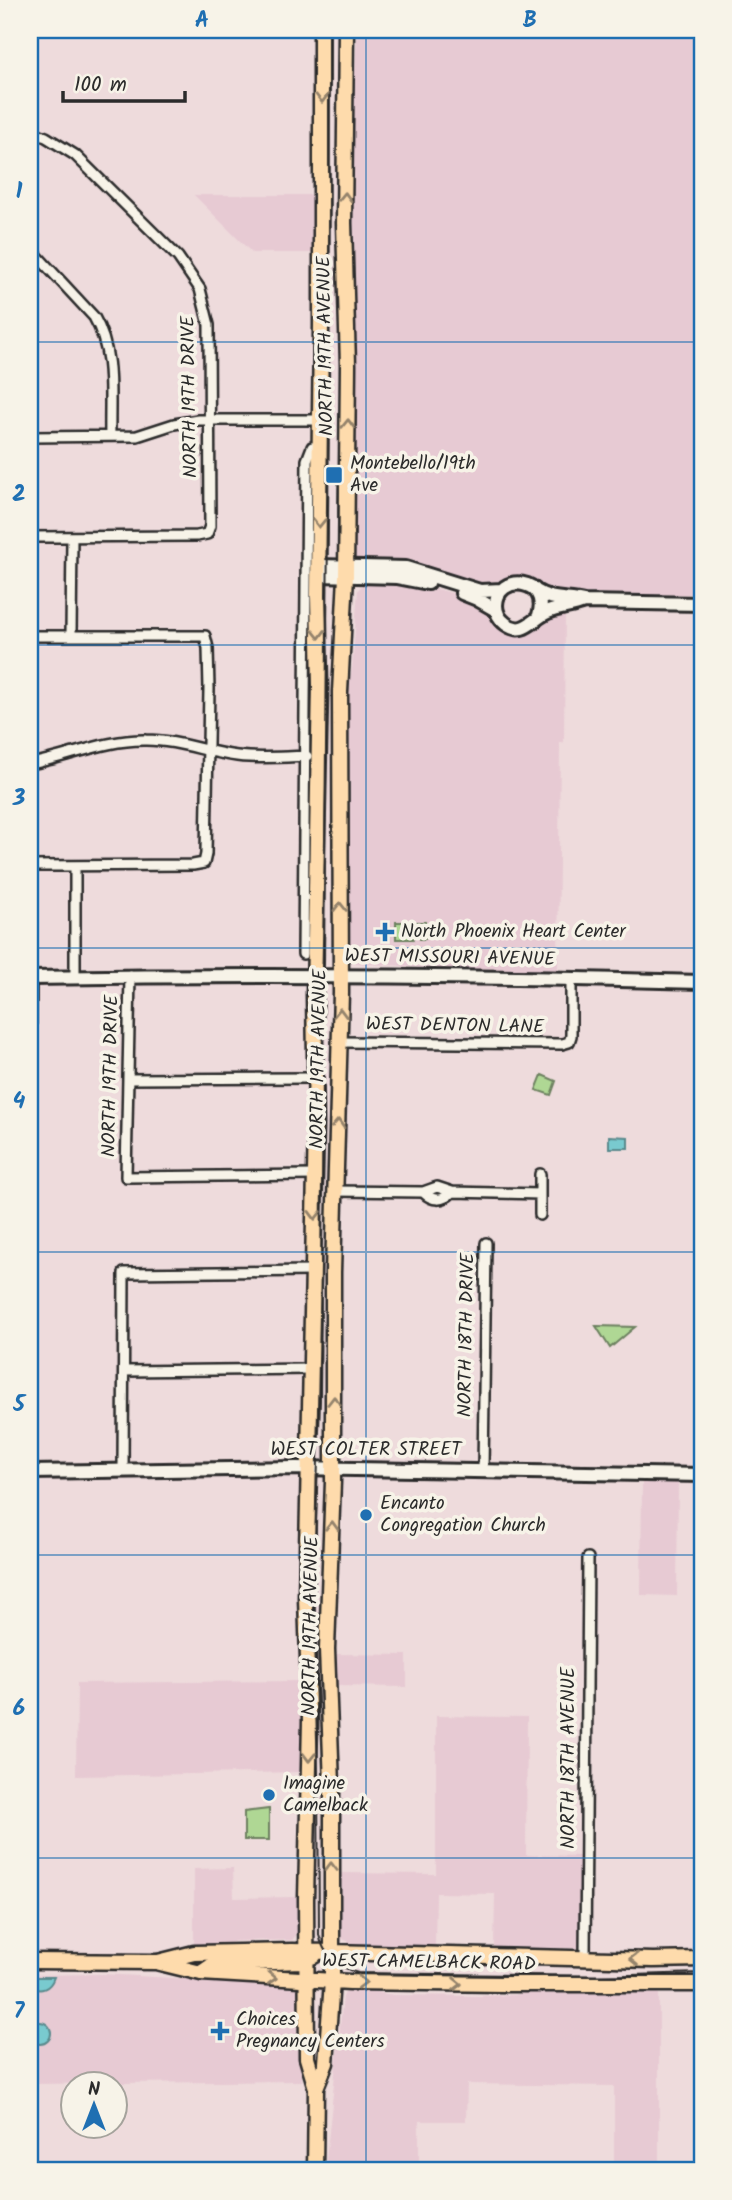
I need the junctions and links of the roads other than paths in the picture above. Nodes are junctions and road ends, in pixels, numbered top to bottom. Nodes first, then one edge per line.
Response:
1 (321, 30) edge
2 (346, 30) edge
3 (30, 131) edge
4 (30, 248) edge
5 (210, 420) junction
6 (321, 420) junction
7 (30, 436) edge
8 (110, 436) junction
9 (320, 446) junction
10 (30, 537) edge
11 (72, 537) junction
12 (319, 571) junction
13 (346, 571) junction
14 (502, 590) junction
15 (536, 590) junction
16 (584, 602) junction
17 (702, 604) edge
18 (496, 610) junction
19 (539, 615) junction
20 (71, 635) junction
21 (30, 636) edge
22 (208, 750) junction
23 (319, 755) junction
24 (303, 756) junction
25 (30, 764) edge
26 (30, 866) edge
27 (75, 866) junction
28 (303, 954) dead end
29 (130, 975) junction
30 (341, 975) junction
31 (314, 976) junction
32 (75, 977) junction
33 (30, 978) edge
34 (571, 979) junction
35 (702, 982) edge
36 (340, 1042) junction
37 (316, 1078) junction
38 (128, 1079) junction
39 (540, 1174) dead end
40 (315, 1175) junction
41 (30, 1179) edge
42 (335, 1191) junction
43 (540, 1194) junction
44 (540, 1215) dead end
45 (486, 1243) dead end
46 (314, 1271) junction
47 (310, 1369) junction
48 (124, 1371) junction
49 (307, 1469) junction
50 (334, 1469) junction
51 (123, 1470) junction
52 (483, 1471) junction
53 (30, 1472) edge
54 (702, 1475) edge
55 (589, 1558) dead end
56 (311, 1953) junction
57 (585, 1958) junction
58 (702, 1959) edge
59 (30, 1961) edge
60 (156, 1962) junction
61 (201, 1973) junction
62 (309, 1980) junction
63 (332, 1981) junction
64 (702, 1984) edge
65 (316, 2088) junction
66 (315, 2170) edge

1 -> 6 main road, NORTH 19TH AVENUE
13 -> 2 main road, NORTH 19TH AVENUE
3 - 5 street, NORTH 19TH DRIVE
4 - 8 street
5 - 6 street
5 - 8 street
5 - 11 street, NORTH 19TH DRIVE
6 - 9 main road, NORTH 19TH AVENUE
7 - 8 street
9 -> 12 main road, NORTH 19TH AVENUE
9 - 24 street, NORTH 19TH AVENUE
10 - 11 street
11 - 20 street
12 - 13 street
12 -> 23 main road, NORTH 19TH AVENUE
13 - 14 street
13 - 18 street
30 -> 13 main road, NORTH 19TH AVENUE
14 - 15 street
14 - 18 street
15 - 16 street
15 - 19 street
16 - 17 street
16 - 19 street
18 - 19 street
20 - 21 street
20 - 22 street
22 - 24 street
22 - 25 street
22 - 27 street
23 - 24 street
23 - 31 main road, NORTH 19TH AVENUE
24 - 28 street, NORTH 19TH AVENUE
26 - 27 street
27 - 32 street
29 - 31 street, WEST MISSOURI AVENUE
29 - 32 street, WEST MISSOURI AVENUE
29 - 38 street, NORTH 19TH DRIVE
30 - 31 street, WEST MISSOURI AVENUE
30 - 34 street, WEST MISSOURI AVENUE
36 -> 30 main road, NORTH 19TH AVENUE
31 - 37 main road, NORTH 19TH AVENUE
32 - 33 street, WEST MISSOURI AVENUE
33 - 41 street
34 - 35 street, WEST MISSOURI AVENUE
34 - 36 street, WEST DENTON LANE
42 -> 36 main road, NORTH 19TH AVENUE
37 - 38 street
37 - 40 main road, NORTH 19TH AVENUE
38 - 40 street, NORTH 19TH DRIVE
39 - 43 street
40 -> 46 main road, NORTH 19TH AVENUE
42 - 43 street
50 -> 42 main road, NORTH 19TH AVENUE
43 - 44 street
45 - 52 street, NORTH 18TH DRIVE
46 - 47 main road, NORTH 19TH AVENUE
46 - 48 street
47 - 48 street
47 - 49 main road, NORTH 19TH AVENUE
48 - 51 street
49 - 50 street, WEST COLTER STREET
49 - 51 street, WEST COLTER STREET
49 -> 56 main road, NORTH 19TH AVENUE
50 - 52 street, WEST COLTER STREET
56 -> 50 main road, NORTH 19TH AVENUE
51 - 53 street, WEST COLTER STREET
52 - 54 street, WEST COLTER STREET
55 - 57 street, NORTH 18TH AVENUE
56 - 57 main road, WEST CAMELBACK ROAD
56 - 60 main road, WEST CAMELBACK ROAD
56 - 61 main road
56 - 62 main road, NORTH 19TH AVENUE
56 - 63 main road, NORTH 19TH AVENUE
58 -> 57 main road, WEST CAMELBACK ROAD
59 - 60 main road, WEST CAMELBACK ROAD
60 - 61 main road, WEST CAMELBACK ROAD
61 -> 62 main road, WEST CAMELBACK ROAD
62 - 63 main road, WEST CAMELBACK ROAD
62 - 65 main road, NORTH 19TH AVENUE
63 -> 64 main road, WEST CAMELBACK ROAD
63 - 65 main road, NORTH 19TH AVENUE
65 - 66 main road, NORTH 19TH AVENUE

